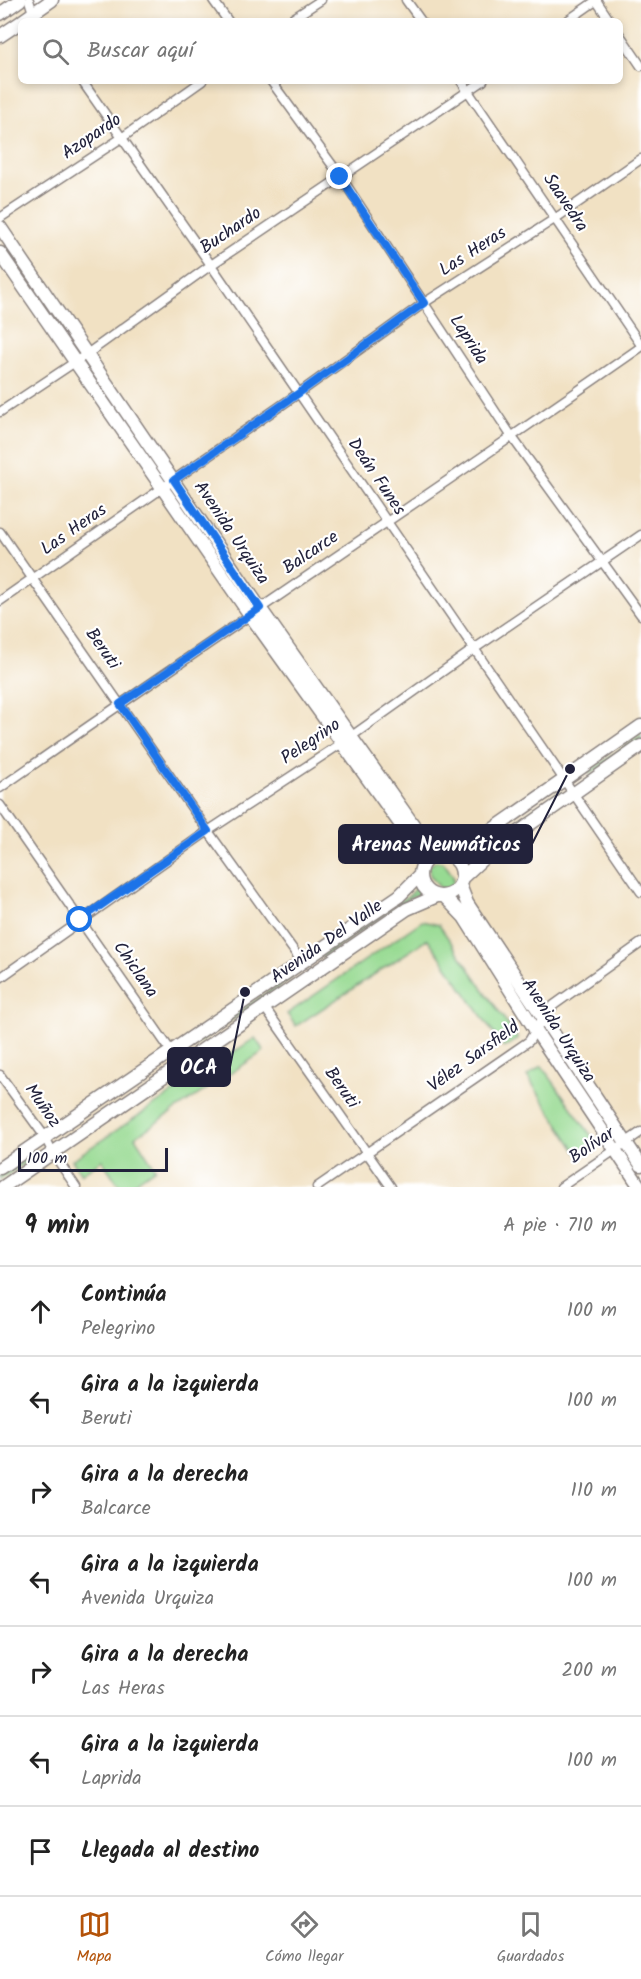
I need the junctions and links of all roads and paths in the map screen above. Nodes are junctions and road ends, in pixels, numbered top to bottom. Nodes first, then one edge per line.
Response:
1 (20, 0) edge
2 (29, 0) edge
3 (52, 0) edge
4 (213, 0) edge
5 (321, 0) edge
6 (406, 0) edge
7 (596, 0) edge
8 (0, 14) edge
9 (36, 17) edge
10 (226, 18) edge
11 (294, 18) edge
12 (418, 18) edge
13 (571, 18) edge
14 (608, 18) edge
15 (18, 23) edge
16 (0, 36) edge
17 (623, 39) edge
18 (641, 66) edge
19 (84, 84) edge
20 (198, 84) edge
21 (273, 84) edge
22 (463, 84) edge
23 (478, 84) edge
24 (468, 91) junction
25 (123, 137) junction
26 (641, 159) edge
27 (340, 177) junction
28 (0, 218) edge
29 (556, 218) junction
30 (0, 227) edge
31 (0, 253) edge
32 (211, 265) junction
33 (424, 303) junction
34 (641, 346) edge
35 (87, 354) junction
36 (74, 362) junction
37 (299, 393) junction
38 (0, 412) edge
39 (512, 437) junction
40 (174, 480) junction
41 (161, 488) junction
42 (387, 522) junction
43 (0, 532) edge
44 (641, 534) edge
45 (602, 561) junction
46 (32, 579) junction
47 (0, 601) edge
48 (255, 611) junction
49 (641, 615) edge
50 (474, 649) junction
51 (120, 704) junction
52 (641, 726) edge
53 (346, 739) junction
54 (641, 746) edge
55 (565, 779) junction
56 (0, 788) edge
57 (573, 793) junction
58 (0, 805) edge
59 (208, 831) junction
60 (442, 855) junction
61 (425, 862) junction
62 (420, 875) junction
63 (461, 881) junction
64 (641, 892) edge
65 (441, 896) junction
66 (80, 920) junction
67 (641, 943) edge
68 (302, 962) junction
69 (0, 978) edge
70 (265, 1008) junction
71 (544, 1016) junction
72 (536, 1031) junction
73 (171, 1051) junction
74 (183, 1063) junction
75 (0, 1075) edge
76 (641, 1132) edge
77 (45, 1137) junction
78 (625, 1143) junction
79 (614, 1150) junction
80 (366, 1153) junction
81 (53, 1154) junction
82 (641, 1166) edge
83 (0, 1168) edge
84 (3, 1187) edge
85 (76, 1187) edge
86 (317, 1187) edge
87 (391, 1187) edge
88 (561, 1187) edge
89 (640, 1187) edge

1 - 8 main road
2 - 9 street
3 - 9 main road
4 - 10 street
5 - 11 street
6 - 12 street
7 - 13 street
7 - 14 street
15 - 16 main road
17 - 18 street
19 - 25 street, Deán Funes
20 - 25 street, Azopardo
21 - 27 street, Laprida
22 - 24 street, Saavedra
23 - 24 street, Buchardo
24 - 27 street, Buchardo
24 - 29 street, Saavedra
25 - 28 street, Azopardo
25 - 32 street, Deán Funes
26 - 29 street, Las Heras
27 - 32 street, Buchardo
27 - 33 street, Laprida
29 - 33 street, Las Heras
29 - 34 street, Saavedra
30 - 35 main road, Avenida Urquiza
31 - 36 main road
32 - 35 street, Buchardo
32 - 37 street, Deán Funes
33 - 37 street, Las Heras
33 - 39 street, Laprida
34 - 39 street, Balcarce
35 - 36 street, Buchardo
35 - 40 main road, Avenida Urquiza
36 - 38 street, Buchardo
36 - 41 main road
37 - 40 street, Las Heras
37 - 42 street, Deán Funes
39 - 42 street, Balcarce
39 - 45 street, Laprida
40 - 41 street, Las Heras
40 - 48 main road, Avenida Urquiza
41 - 46 street, Las Heras
41 - 48 main road
42 - 48 street, Balcarce
42 - 50 street, Deán Funes
43 - 46 street, Beruti
44 - 45 street, Pelegrino
45 - 49 street, Laprida
45 - 50 street, Pelegrino
46 - 47 street, Las Heras
46 - 51 street, Beruti
48 - 51 street, Balcarce
48 - 53 main road, Avenida Urquiza
50 - 53 street, Pelegrino
50 - 55 street, Deán Funes
51 - 56 street, Balcarce
51 - 59 street, Beruti
52 - 55 main road
53 - 59 street, Pelegrino
53 - 60 main road, Avenida Urquiza
53 - 61 main road
54 - 57 main road
55 - 57 street, Deán Funes
55 - 60 main road
57 - 63 main road
57 - 64 street, Deán Funes
58 - 66 street, Chiclana
59 - 66 street, Pelegrino
59 - 68 street, Beruti
60 - 61 main road
60 - 63 main road
61 - 62 main road
62 - 65 main road
62 - 68 main road, Avenida Del Valle
63 - 65 main road
63 - 71 main road, Avenida Urquiza
65 - 70 main road, Avenida Del Valle
65 - 72 main road, Avenida Urquiza
66 - 69 street, Pelegrino
66 - 73 street, Chiclana
67 - 71 street, Vélez Sarsfield
68 - 73 main road, Avenida Del Valle
70 - 74 main road, Avenida Del Valle
70 - 80 street, Beruti
71 - 72 street, Vélez Sarsfield
71 - 78 main road, Avenida Urquiza
72 - 79 main road, Avenida Urquiza
72 - 80 street, Vélez Sarsfield
73 - 74 street, Chiclana
73 - 77 main road, Avenida Del Valle
74 - 81 main road, Avenida Del Valle
75 - 77 street, Muñoz
76 - 78 street, Bolívar
77 - 81 street, Muñoz
77 - 83 main road, Avenida Del Valle
78 - 79 street, Bolívar
78 - 82 main road, Avenida Urquiza
79 - 88 street, Bolívar
79 - 89 main road, Avenida Urquiza
80 - 86 street, Vélez Sarsfield
80 - 87 street, Beruti
81 - 84 main road, Avenida Del Valle
81 - 85 street, Muñoz

